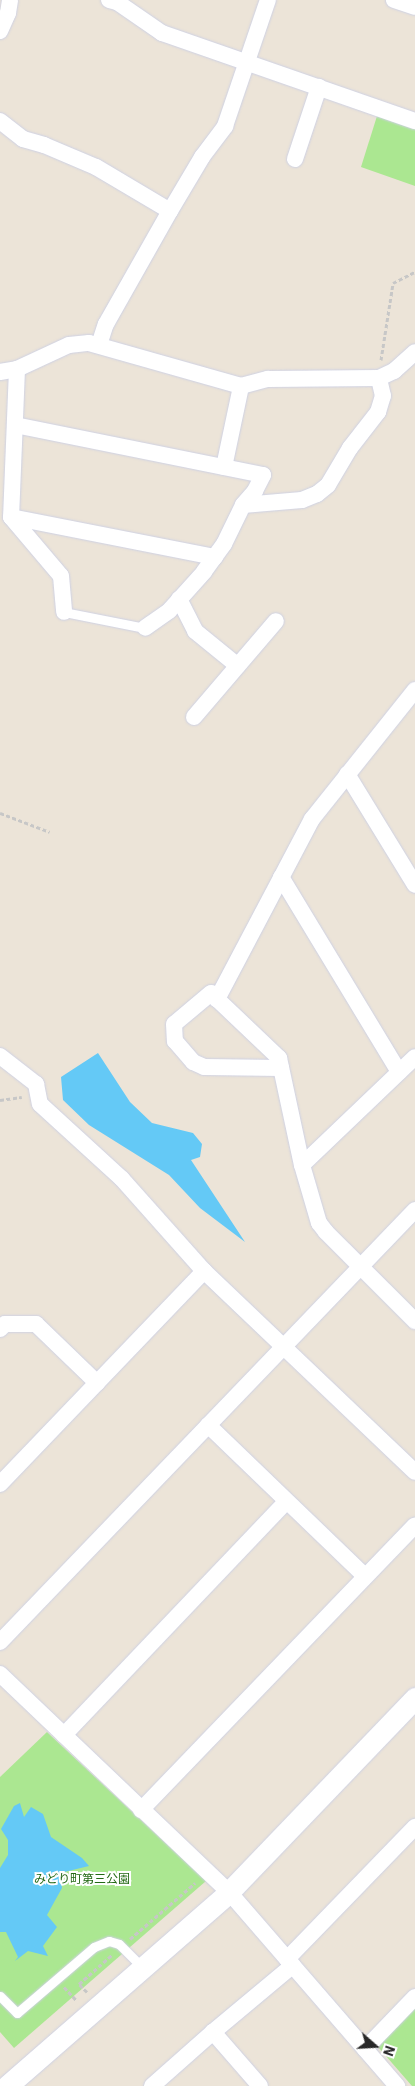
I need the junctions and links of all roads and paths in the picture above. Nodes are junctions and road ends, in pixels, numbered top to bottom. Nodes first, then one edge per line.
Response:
1 (10, 0) edge
2 (109, 0) edge
3 (268, 0) edge
4 (394, 0) edge
5 (415, 7) edge
6 (0, 32) edge
7 (248, 62) junction
8 (319, 87) junction
9 (0, 121) edge
10 (415, 121) edge
11 (295, 158) dead end
12 (170, 211) junction
13 (415, 272) edge
14 (99, 345) junction
15 (415, 352) edge
16 (17, 369) junction
17 (0, 372) edge
18 (379, 378) junction
19 (242, 386) junction
20 (15, 425) junction
21 (224, 467) junction
22 (243, 505) junction
23 (11, 517) junction
24 (215, 557) junction
25 (179, 599) junction
26 (64, 612) joint
27 (276, 621) dead end
28 (145, 628) joint
29 (238, 666) junction
30 (415, 690) edge
31 (194, 717) dead end
32 (347, 774) junction
33 (0, 813) edge
34 (50, 832) dead end
35 (281, 877) junction
36 (415, 885) edge
37 (217, 999) junction
38 (0, 1056) edge
39 (415, 1057) edge
40 (281, 1068) junction
41 (399, 1072) junction
42 (302, 1165) junction
43 (415, 1210) edge
44 (360, 1267) junction
45 (204, 1271) junction
46 (415, 1321) edge
47 (0, 1329) edge
48 (284, 1347) junction
49 (97, 1383) junction
50 (208, 1425) junction
51 (415, 1472) edge
52 (0, 1484) edge
53 (286, 1502) junction
54 (415, 1526) edge
55 (365, 1576) junction
56 (0, 1642) edge
57 (0, 1674) edge
58 (415, 1698) edge
59 (64, 1735) junction
60 (141, 1810) junction
61 (415, 1827) edge
62 (202, 1883) dead end
63 (229, 1892) junction
64 (130, 1939) dead end
65 (122, 1946) junction
66 (290, 1962) junction
67 (142, 1968) junction
68 (58, 1980) junction
69 (87, 1993) dead end
70 (0, 1996) edge
71 (415, 1997) edge
72 (77, 2001) dead end
73 (213, 2032) junction
74 (365, 2049) junction
75 (7, 2086) edge
76 (152, 2086) edge
77 (260, 2086) edge
78 (397, 2086) edge

1 - 6 street
2 - 7 street
3 - 7 street
4 - 5 street
7 - 8 street
7 - 12 street
8 - 10 street
8 - 11 street
9 - 12 street
12 - 14 street
13 - 18 path
14 - 16 street
14 - 19 street
15 - 18 street
16 - 17 street
16 - 20 street
18 - 19 street
18 - 22 street
19 - 21 street
20 - 21 street
20 - 23 street
21 - 22 street
22 - 24 street
23 - 24 street
23 - 26 street
24 - 25 street
25 - 28 street
25 - 29 street
26 - 28 lane
27 - 29 street
29 - 31 street
30 - 32 street
32 - 35 street
32 - 36 street
33 - 34 path
35 - 37 street
35 - 41 street
37 - 40 street
37 - 40 street
38 - 45 street
39 - 41 street
40 - 42 street
41 - 42 street
42 - 44 street
43 - 44 street
44 - 46 street
44 - 48 street
45 - 48 street
45 - 49 street
47 - 49 street
48 - 50 street
48 - 51 street
49 - 52 street
50 - 53 street
50 - 56 street
53 - 55 street
53 - 59 street
54 - 55 street
55 - 60 street
57 - 59 street
58 - 63 street
59 - 60 street
60 - 63 street
61 - 66 street
62 - 64 path
63 - 66 street
63 - 67 street
65 - 67 lane
65 - 68 lane
65 - 69 path
66 - 73 street
66 - 74 street
67 - 75 street
68 - 70 lane
68 - 72 path
71 - 74 street
73 - 76 street
73 - 77 street
74 - 78 street

